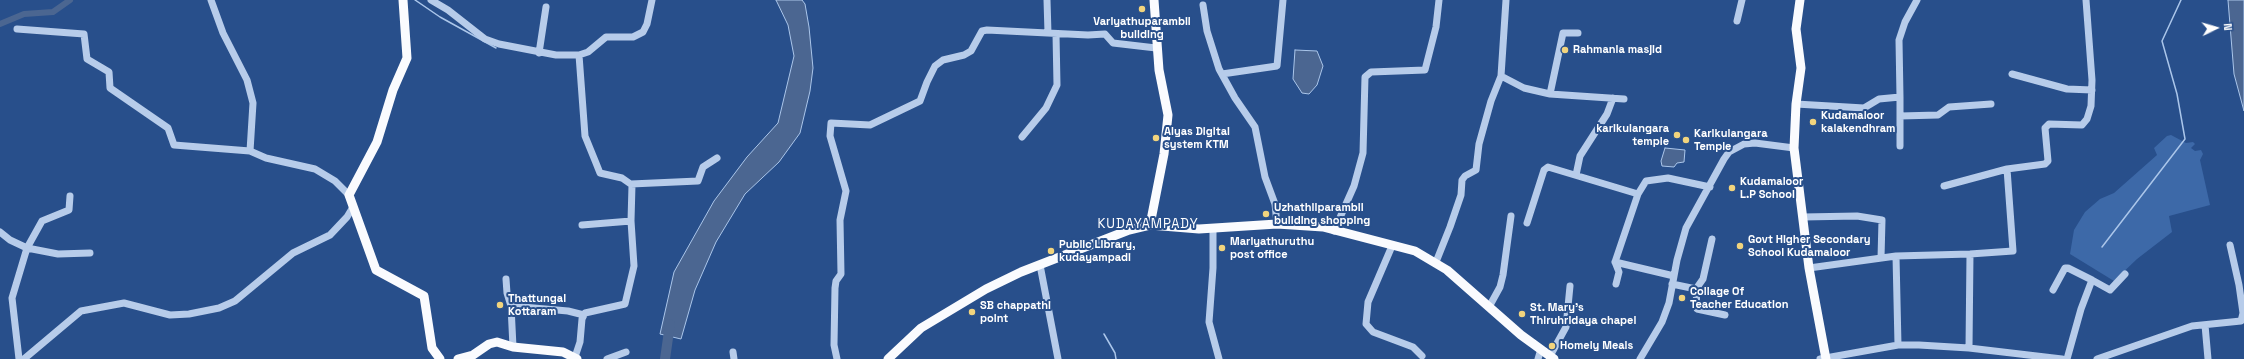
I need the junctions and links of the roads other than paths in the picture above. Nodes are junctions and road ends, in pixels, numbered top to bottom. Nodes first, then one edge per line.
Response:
1 (211, 0) edge
2 (403, 0) edge
3 (431, 0) edge
4 (652, 0) edge
5 (1046, 0) edge
6 (1154, 0) edge
7 (1283, 0) edge
8 (1439, 0) edge
9 (1506, 0) edge
10 (1742, 0) edge
11 (1800, 0) edge
12 (1917, 0) edge
13 (2086, 0) edge
14 (1203, 5) dead end
15 (546, 7) dead end
16 (1736, 21) dead end
17 (17, 29) dead end
18 (1048, 33) junction
19 (1578, 33) dead end
20 (1056, 34) junction
21 (1156, 48) junction
22 (538, 53) junction
23 (579, 55) junction
24 (1222, 74) junction
25 (2012, 74) dead end
26 (1501, 76) junction
27 (2092, 90) junction
28 (1550, 94) junction
29 (1900, 97) junction
30 (1613, 98) junction
31 (1624, 99) dead end
32 (1796, 104) junction
33 (1990, 104) dead end
34 (1900, 116) junction
35 (1022, 136) dead end
36 (1900, 146) dead end
37 (1794, 148) junction
38 (250, 151) junction
39 (717, 158) dead end
40 (2007, 169) junction
41 (1576, 175) junction
42 (631, 184) junction
43 (1944, 186) dead end
44 (1710, 187) junction
45 (1638, 194) junction
46 (349, 195) junction
47 (70, 196) dead end
48 (353, 207) junction
49 (1511, 216) dead end
50 (1803, 218) junction
51 (631, 221) junction
52 (1277, 224) junction
53 (1527, 224) dead end
54 (1150, 225) junction
55 (582, 226) dead end
56 (1213, 228) junction
57 (1334, 231) junction
58 (0, 232) edge
59 (1712, 239) dead end
60 (2230, 245) dead end
61 (1392, 246) junction
62 (27, 248) junction
63 (90, 253) dead end
64 (1970, 254) junction
65 (1896, 256) junction
66 (1881, 258) junction
67 (1436, 262) junction
68 (1615, 262) junction
69 (1040, 265) junction
70 (1809, 268) junction
71 (2126, 274) dead end
72 (1674, 276) junction
73 (506, 279) dead end
74 (2092, 280) junction
75 (1616, 284) dead end
76 (1672, 284) junction
77 (1570, 286) dead end
78 (1696, 289) junction
79 (2053, 290) dead end
80 (511, 306) junction
81 (1489, 307) junction
82 (584, 315) junction
83 (1725, 315) dead end
84 (2205, 325) junction
85 (1898, 345) junction
86 (513, 347) junction
87 (1969, 348) junction
88 (1541, 349) junction
89 (626, 352) dead end
90 (1422, 356) dead end
91 (2034, 357) edge
92 (576, 358) edge
93 (1552, 358) edge
94 (1824, 358) edge
95 (19, 359) edge
96 (24, 359) edge
97 (440, 359) edge
98 (458, 359) edge
99 (608, 359) edge
100 (837, 359) edge
101 (888, 359) edge
102 (1058, 359) edge
103 (1219, 359) edge
104 (1538, 359) edge
105 (1640, 359) edge
106 (2062, 359) edge
107 (2066, 359) edge
108 (2097, 359) edge
109 (2208, 359) edge

1 - 38 street
2 - 46 main road
3 - 22 street
4 - 23 street
5 - 18 street
6 - 21 main road
7 - 24 street
8 - 57 street
9 - 26 street
10 - 16 street
11 - 32 main road
12 - 29 street
13 - 27 street
14 - 24 street
15 - 22 street
17 - 38 street
18 - 20 street
18 - 100 street
19 - 28 street
20 - 21 street
20 - 35 street
21 - 54 main road
22 - 23 street
23 - 42 street
24 - 52 street
25 - 27 street
26 - 28 street
26 - 67 street
27 - 40 street
28 - 30 street
29 - 32 street
29 - 34 street
30 - 31 street
30 - 41 street
32 - 37 main road
33 - 34 street
34 - 36 street
37 - 44 street
37 - 50 main road
38 - 46 street
39 - 42 street
40 - 43 street
40 - 64 street
41 - 45 street
41 - 53 street
42 - 51 street
44 - 45 street
44 - 72 street
45 - 68 street
46 - 48 main road
47 - 62 street
48 - 96 street
48 - 97 main road
49 - 81 street
50 - 66 street
50 - 70 main road
51 - 55 street
51 - 82 street
52 - 56 main road
52 - 57 main road
54 - 56 main road
54 - 69 main road
56 - 103 street
57 - 61 main road
58 - 62 street
59 - 78 street
60 - 84 street
61 - 67 main road
61 - 90 street
62 - 63 street
62 - 95 street
64 - 65 street
64 - 87 street
65 - 66 street
65 - 85 street
66 - 70 street
67 - 81 main road
68 - 72 street
68 - 75 street
69 - 101 main road
69 - 102 street
70 - 94 main road
71 - 74 street
72 - 76 street
73 - 80 street
74 - 79 street
74 - 107 street
76 - 78 street
76 - 105 street
77 - 93 street
78 - 83 street
80 - 82 street
80 - 86 street
81 - 88 main road
82 - 92 street
84 - 108 street
84 - 109 street
85 - 87 street
85 - 94 street
86 - 92 main road
86 - 98 main road
87 - 91 street
88 - 93 main road
88 - 104 street
89 - 99 street
91 - 106 street

